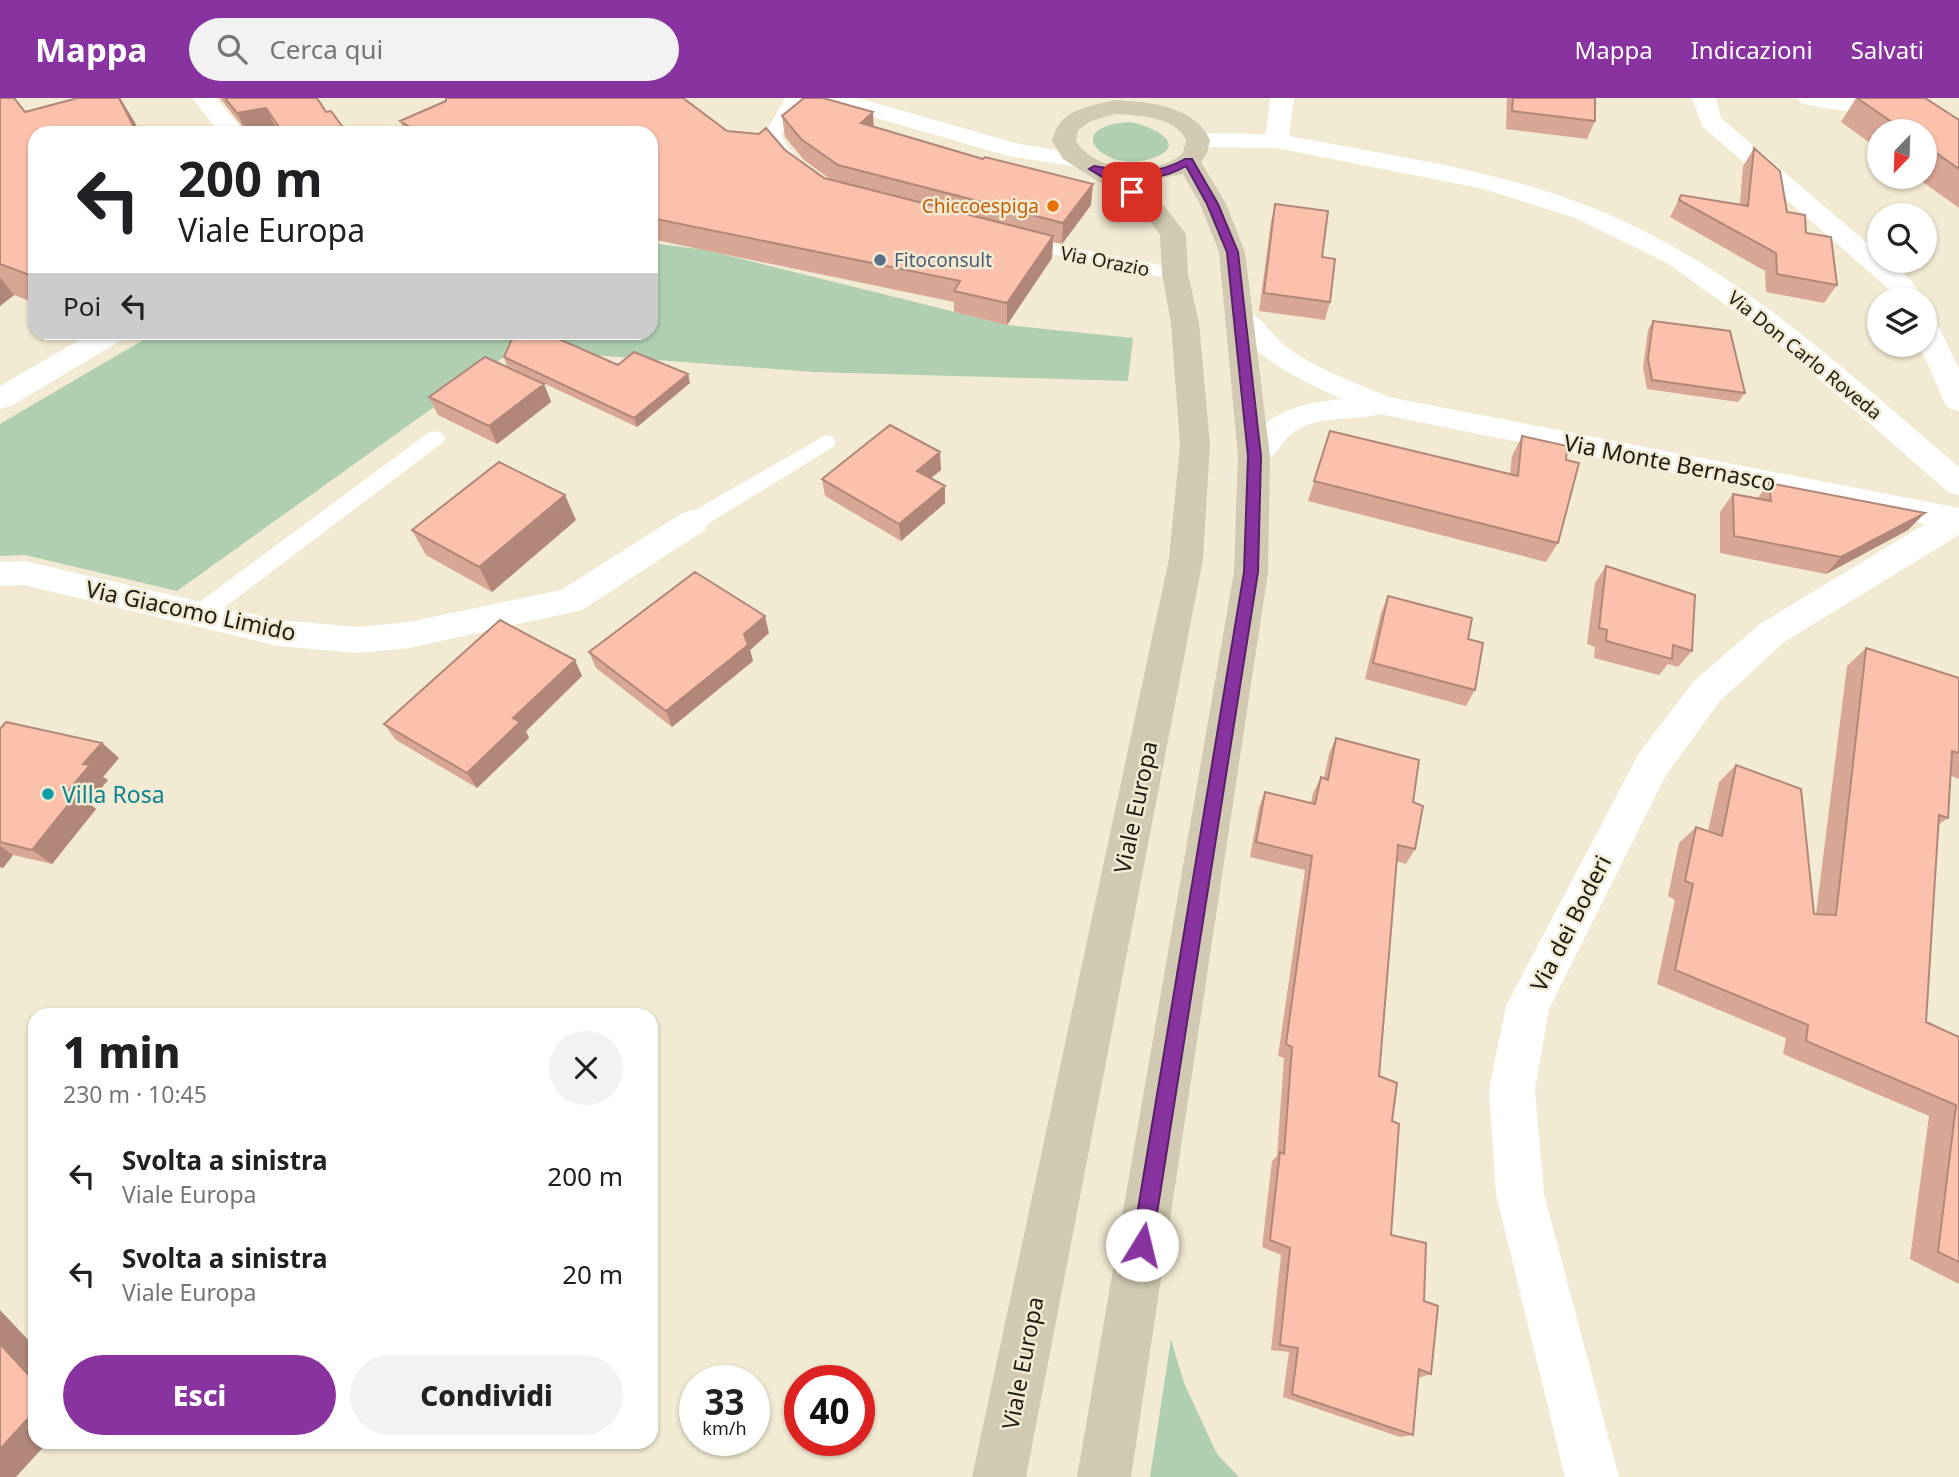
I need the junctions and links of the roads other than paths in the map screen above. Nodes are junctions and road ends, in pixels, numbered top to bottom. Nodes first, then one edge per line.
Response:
1 (204, 98) edge
2 (793, 98) edge
3 (833, 98) edge
4 (1283, 98) edge
5 (1704, 98) edge
6 (1809, 98) edge
7 (1119, 102) edge
8 (1902, 102) edge
9 (1179, 109) edge
10 (227, 126) edge
11 (1066, 130) junction
12 (960, 134) junction
13 (1278, 141) junction
14 (1193, 151) junction
15 (1086, 165) junction
16 (815, 180) edge
17 (1002, 237) edge
18 (1175, 274) junction
19 (1901, 287) edge
20 (1238, 315) junction
21 (101, 340) edge
22 (1937, 353) edge
23 (0, 399) edge
24 (1959, 401) edge
25 (1381, 405) junction
26 (435, 438) dead end
27 (826, 442) dead end
28 (1254, 456) junction
29 (1959, 484) edge
30 (1959, 520) edge
31 (693, 522) joint
32 (0, 574) edge
33 (201, 613) junction
34 (999, 1477) edge
35 (1104, 1477) edge
36 (1592, 1477) edge

1 - 10 street
2 - 16 lane
3 - 12 street
4 - 13 street
5 - 19 street
6 - 8 street
7 - 9 street
7 - 11 street
9 - 14 street
11 - 12 street
11 - 15 street
12 - 15 street
13 - 14 street, Via Don Carlo Roveda
13 - 29 street, Via Don Carlo Roveda
14 - 15 street
14 - 20 street
15 - 18 street, Viale Europa
17 - 18 lane, Via Orazio
18 - 34 street, Viale Europa
20 - 25 street, Via Monte Bernasco
20 - 28 street
21 - 23 street
22 - 24 street
25 - 28 street, Via Monte Bernasco
25 - 30 street, Via Monte Bernasco
26 - 33 lane
27 - 31 lane
28 - 35 street
30 - 36 street, Via dei Boderi
31 - 33 street, Via Giacomo Limido
32 - 33 street, Via Giacomo Limido

